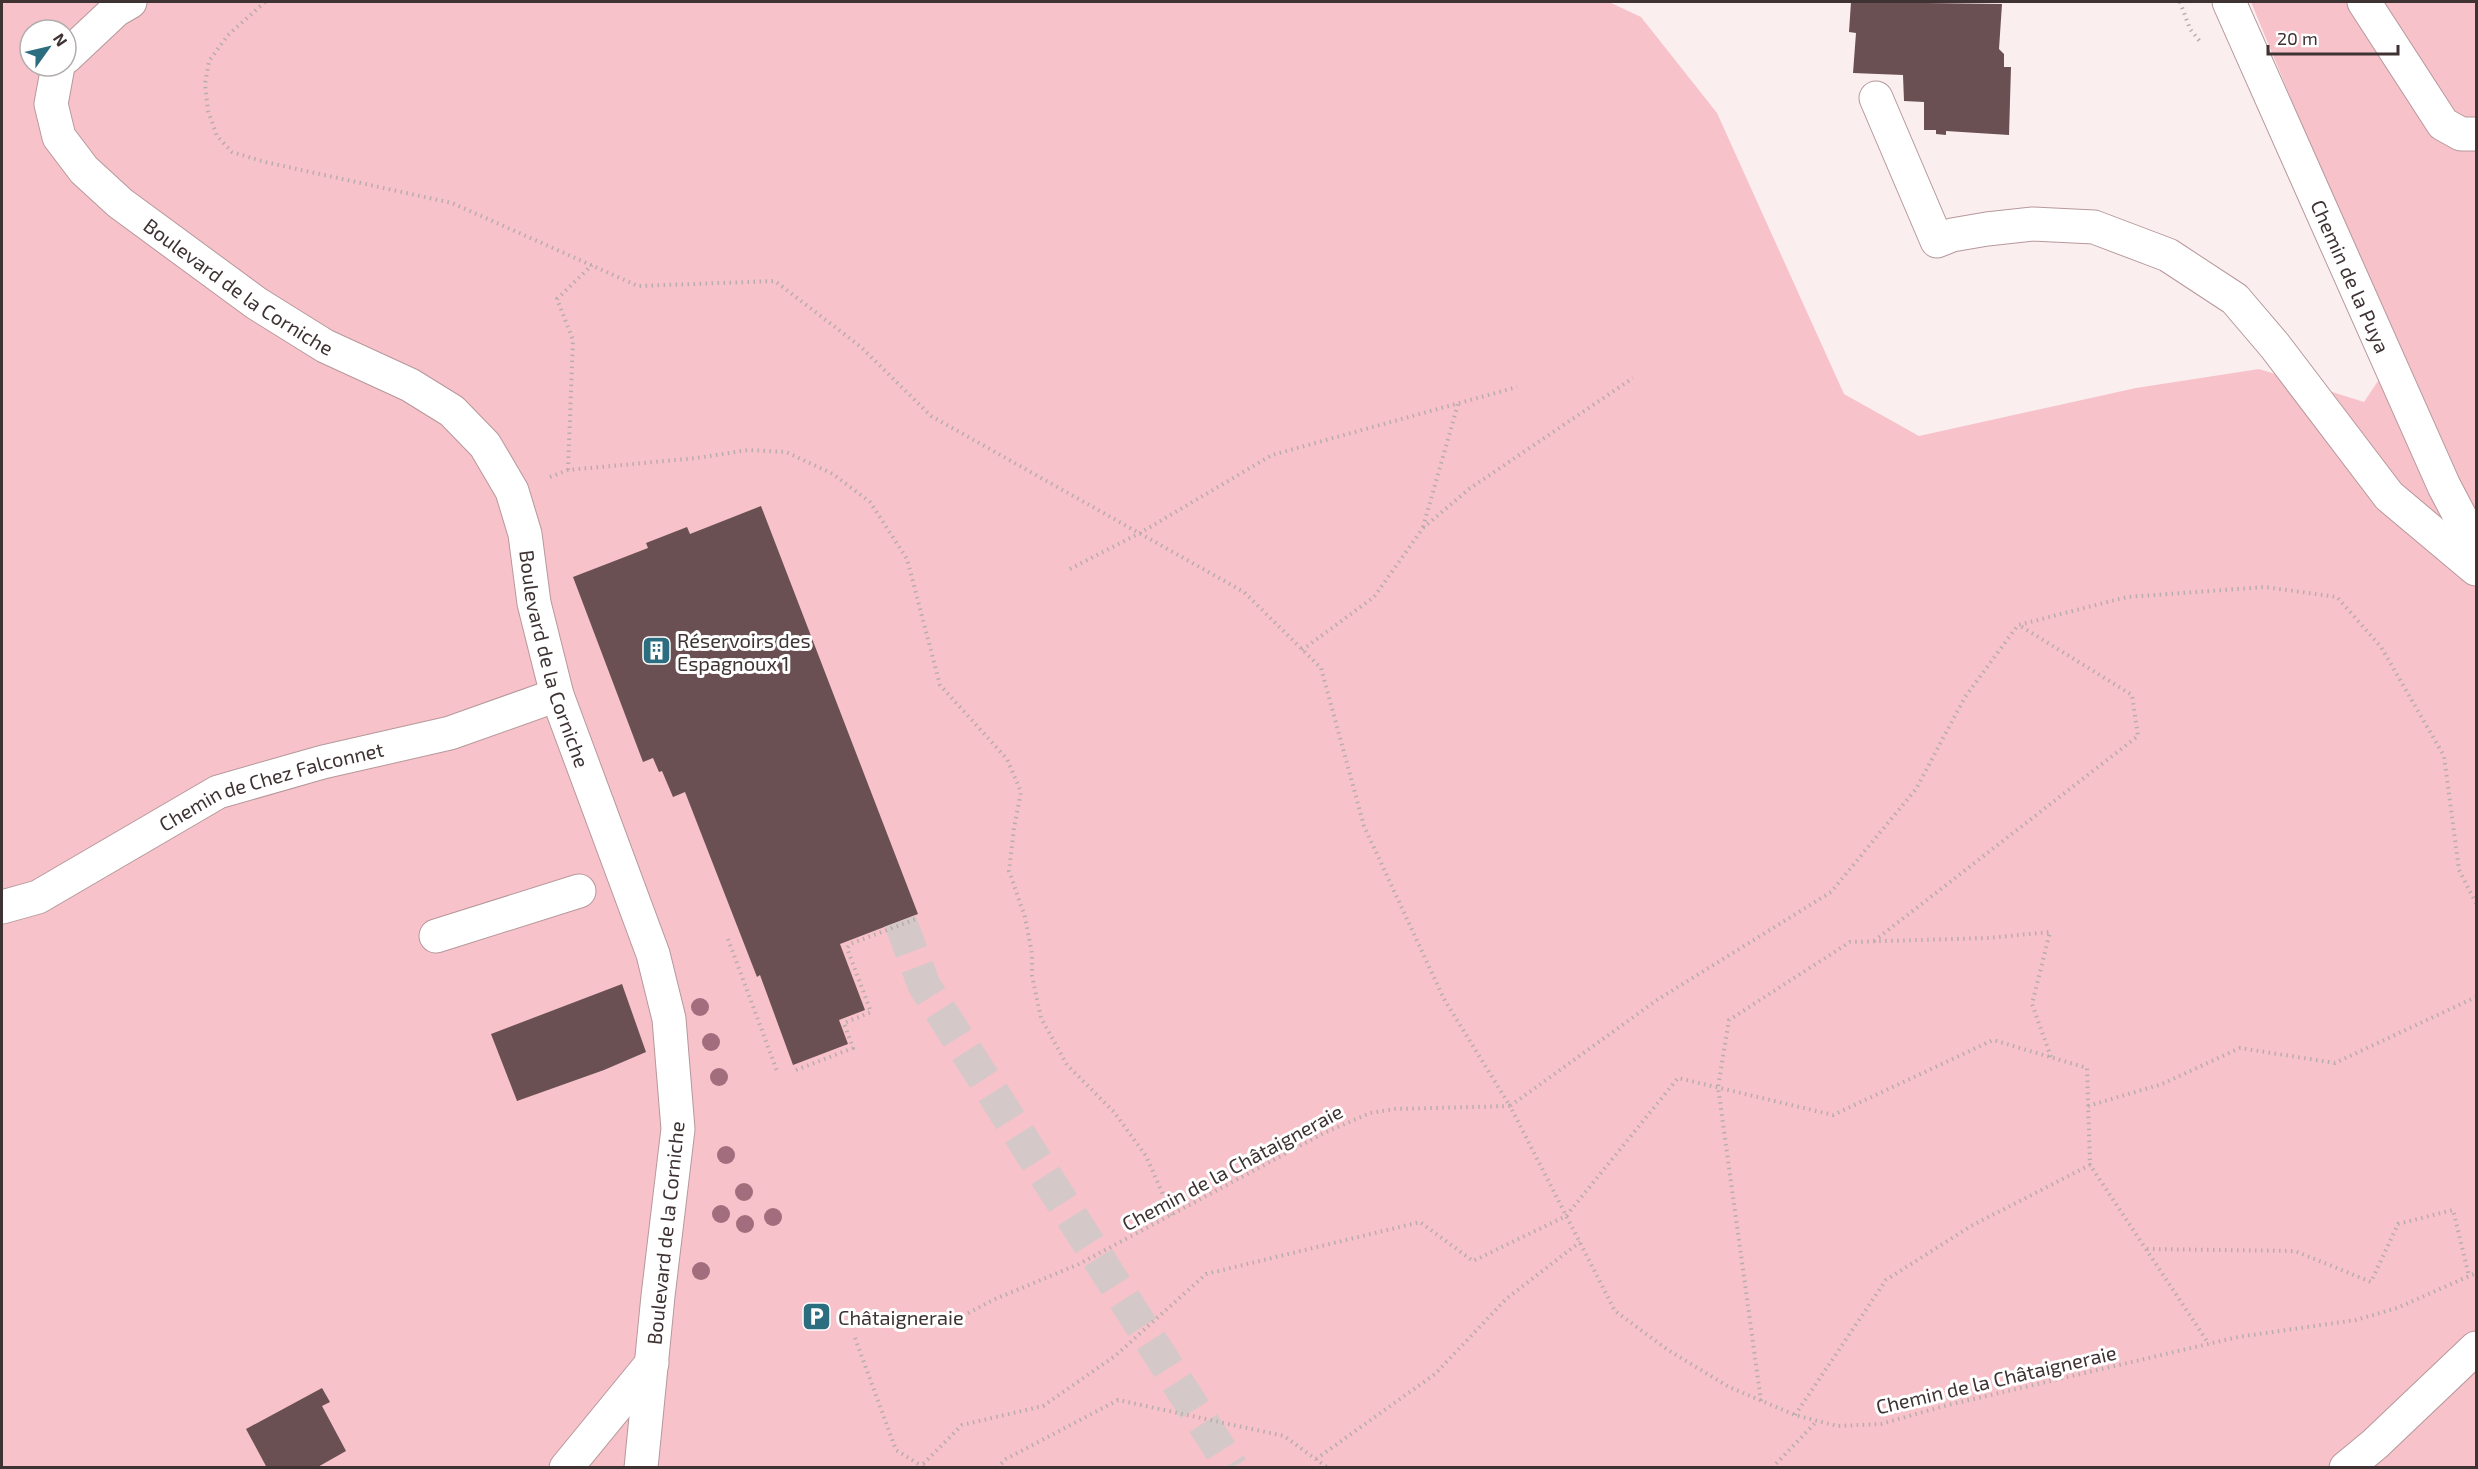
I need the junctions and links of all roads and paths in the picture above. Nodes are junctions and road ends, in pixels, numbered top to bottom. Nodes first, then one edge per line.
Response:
1 (130, 2) edge
2 (265, 2) edge
3 (2229, 2) edge
4 (2364, 2) edge
5 (78, 46) edge
6 (56, 78) edge
7 (1876, 98) dead end
8 (2476, 134) edge
9 (592, 265) junction
10 (1633, 378) dead end
11 (1517, 387) dead end
12 (1458, 404) junction
13 (568, 470) junction
14 (512, 491) junction
15 (1423, 528) junction
16 (1140, 533) junction
17 (2476, 547) edge
18 (1070, 569) dead end
19 (2476, 569) edge
20 (2018, 625) junction
21 (1302, 650) junction
22 (557, 694) junction
23 (579, 891) dead end
24 (2476, 903) edge
25 (2, 906) edge
26 (916, 919) dead end
27 (436, 936) dead end
28 (728, 939) dead end
29 (1874, 941) junction
30 (2476, 997) edge
31 (2051, 1057) junction
32 (796, 1070) dead end
33 (777, 1071) dead end
34 (1718, 1087) junction
35 (1510, 1106) junction
36 (2088, 1106) junction
37 (2090, 1165) junction
38 (1172, 1215) junction
39 (1566, 1216) junction
40 (1580, 1242) junction
41 (2146, 1249) junction
42 (2476, 1273) edge
43 (2469, 1276) junction
44 (886, 1322) dead end
45 (855, 1338) dead end
46 (2209, 1344) junction
47 (2476, 1348) edge
48 (652, 1363) junction
49 (1761, 1401) junction
50 (1795, 1415) junction
51 (1817, 1421) junction
52 (1316, 1459) junction
53 (566, 1467) edge
54 (641, 1467) edge
55 (922, 1467) edge
56 (997, 1467) edge
57 (1328, 1467) edge
58 (1772, 1467) edge
59 (2346, 1467) edge

1 - 5 street
2 - 9 path
3 - 17 street, Chemin de la Puya
4 - 8 street
6 - 14 street, Boulevard de la Corniche
7 - 19 street
9 - 13 path
9 - 16 path
10 - 15 path
11 - 12 path
12 - 15 path
12 - 16 path
13 - 14 path
13 - 38 path
14 - 22 street, Boulevard de la Corniche
15 - 21 path
16 - 18 path
16 - 21 path
20 - 24 path
20 - 29 path
20 - 35 path
21 - 35 path
22 - 25 street, Chemin de Chez Falconnet
22 - 48 street, Boulevard de la Corniche
23 - 27 street
26 - 32 path
28 - 33 path
29 - 31 path
29 - 34 path
30 - 36 path
31 - 34 path
31 - 36 path
34 - 39 path
34 - 49 path
35 - 38 path, Chemin de la Châtaigneraie
35 - 39 path, Chemin de la Châtaigneraie
36 - 37 path
37 - 41 path
37 - 50 path
38 - 44 path, Chemin de la Châtaigneraie
39 - 40 path, Chemin de la Châtaigneraie
39 - 55 path
40 - 49 path, Chemin de la Châtaigneraie
40 - 52 path
41 - 43 path
41 - 46 path
42 - 43 path, Chemin de la Châtaigneraie
43 - 46 path, Chemin de la Châtaigneraie
45 - 55 path
46 - 51 path, Chemin de la Châtaigneraie
47 - 59 street
48 - 53 street
48 - 54 street, Boulevard de la Corniche
49 - 50 path, Chemin de la Châtaigneraie
50 - 51 path, Chemin de la Châtaigneraie
51 - 58 path
52 - 56 path
52 - 57 path

